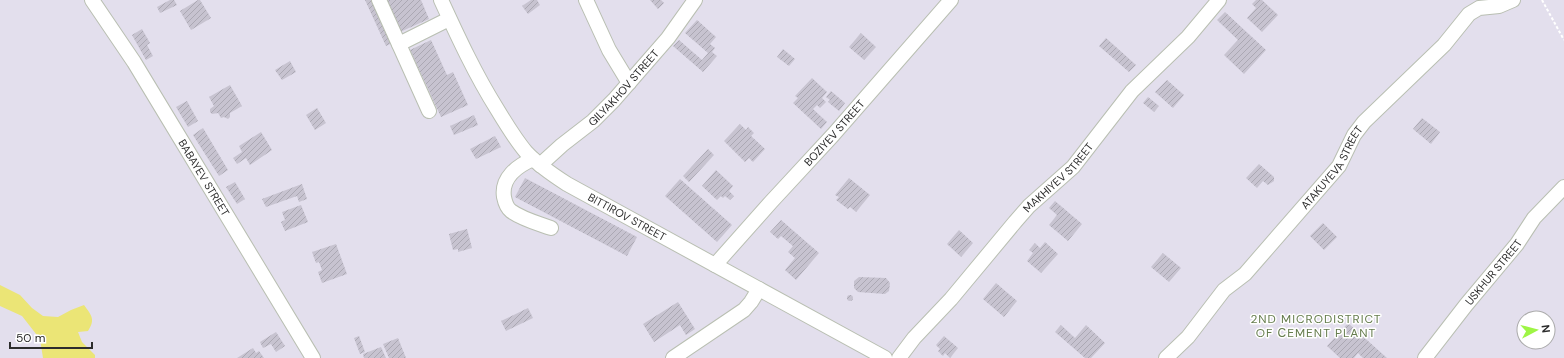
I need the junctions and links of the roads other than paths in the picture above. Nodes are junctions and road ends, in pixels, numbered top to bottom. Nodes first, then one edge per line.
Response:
1 (92, 0) edge
2 (379, 0) edge
3 (440, 0) edge
4 (586, 0) edge
5 (695, 0) edge
6 (951, 0) edge
7 (1219, 0) edge
8 (1513, 0) edge
9 (449, 19) junction
10 (399, 44) junction
11 (629, 83) junction
12 (429, 112) dead end
13 (537, 162) junction
14 (1564, 187) edge
15 (551, 228) dead end
16 (715, 265) junction
17 (759, 289) junction
18 (313, 358) edge
19 (673, 358) edge
20 (885, 358) edge
21 (899, 358) edge
22 (1166, 358) edge
23 (1425, 358) edge

1 - 18 street, BABAYEV STREET
2 - 10 street
3 - 9 street, BITTIROV STREET
4 - 11 street
5 - 11 street, GILYAKHOV STREET
6 - 16 street, BOZIYEV STREET
7 - 21 street, MAKHIYEV STREET
8 - 22 street, ATAKUYEVA STREET
9 - 10 street
9 - 13 street, BITTIROV STREET
10 - 12 street
11 - 13 street, GILYAKHOV STREET
13 - 15 street, GILYAKHOV STREET
13 - 16 street, BITTIROV STREET
14 - 23 street, USKHUR STREET
16 - 17 street, BITTIROV STREET
17 - 19 street
17 - 20 street, BITTIROV STREET

